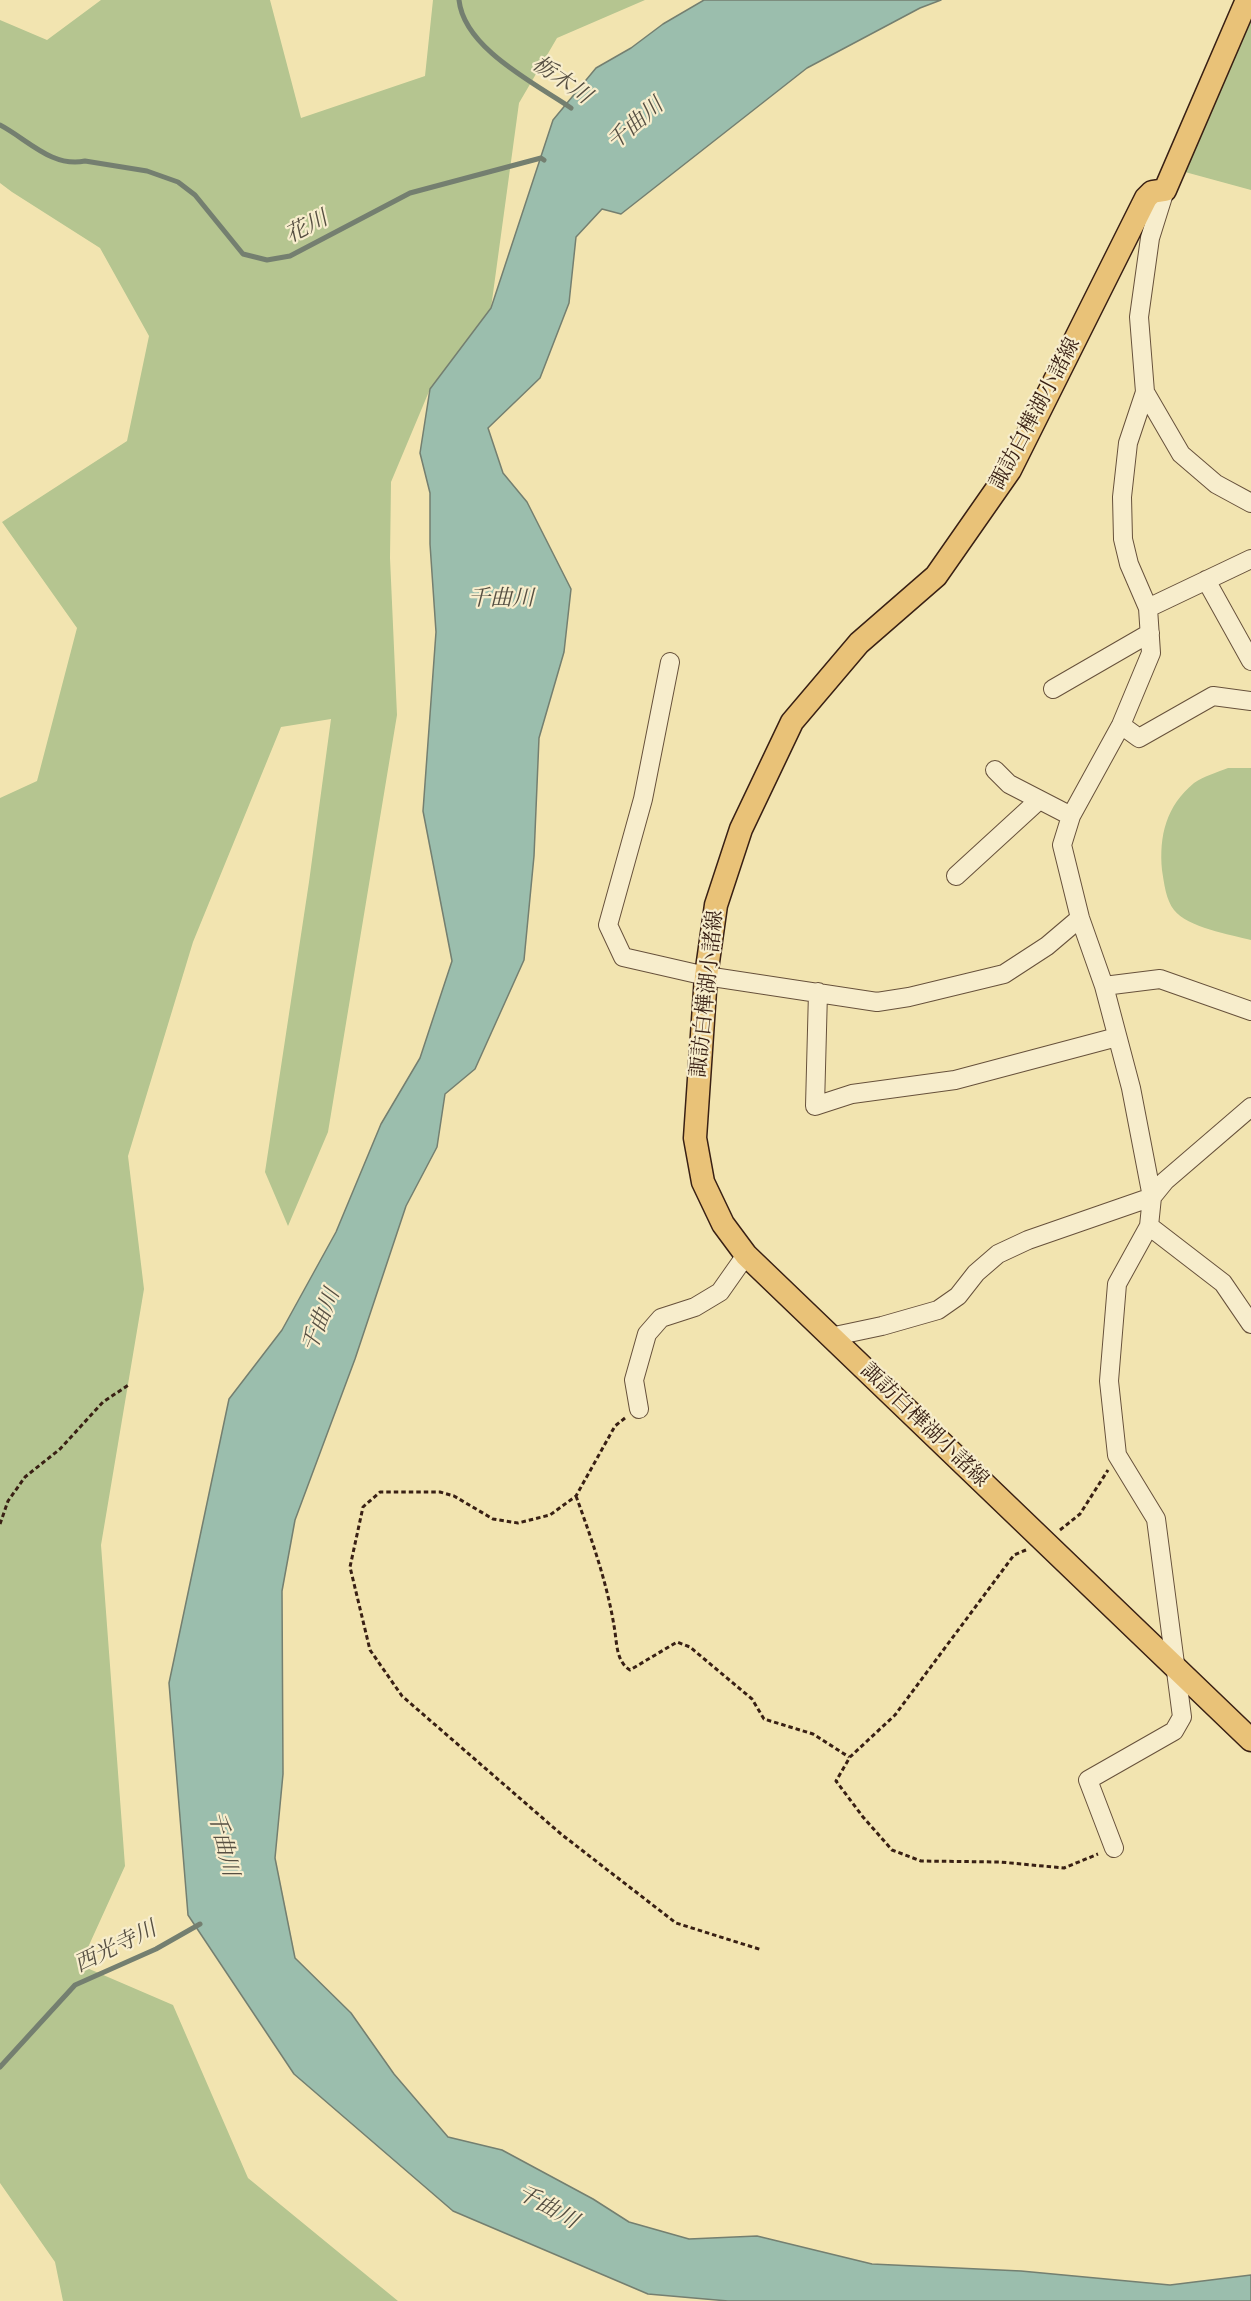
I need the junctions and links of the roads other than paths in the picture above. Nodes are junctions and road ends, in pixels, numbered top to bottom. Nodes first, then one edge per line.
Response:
1 (1247, 0) edge
2 (1165, 190) junction
3 (1145, 392) junction
4 (1251, 503) edge
5 (1251, 559) edge
6 (1206, 580) junction
7 (1148, 608) junction
8 (1150, 633) junction
9 (1251, 661) edge
10 (670, 662) dead end
11 (1053, 689) dead end
12 (1251, 701) edge
13 (1121, 725) junction
14 (995, 770) dead end
15 (1039, 800) junction
16 (1071, 816) junction
17 (956, 876) dead end
18 (1080, 918) junction
19 (706, 976) junction
20 (1104, 986) junction
21 (818, 992) junction
22 (1251, 1011) edge
23 (1117, 1037) junction
24 (1251, 1107) edge
25 (1152, 1197) junction
26 (1149, 1226) junction
27 (746, 1254) junction
28 (1251, 1324) edge
29 (830, 1337) junction
30 (639, 1409) road end
31 (1175, 1668) junction
32 (1251, 1740) edge
33 (1114, 1848) road end

1 - 2 main road
2 - 3 street
2 - 19 main road, 諏訪白樺湖小諸線
3 - 4 street
3 - 7 street
5 - 6 street
6 - 7 street
6 - 9 street
7 - 8 street
8 - 11 street
8 - 13 street
10 - 19 street
12 - 13 street
13 - 16 street
14 - 15 street
15 - 16 street
15 - 17 street
16 - 18 street
18 - 20 street
18 - 21 street
19 - 21 street
19 - 27 main road, 諏訪白樺湖小諸線
20 - 22 street
20 - 23 street
21 - 23 street
23 - 25 street
24 - 25 street
25 - 26 street
25 - 29 street
26 - 28 street
26 - 31 street
27 - 29 main road, 諏訪白樺湖小諸線
27 - 30 street
29 - 31 main road, 諏訪白樺湖小諸線
31 - 32 main road, 諏訪白樺湖小諸線
31 - 33 street

